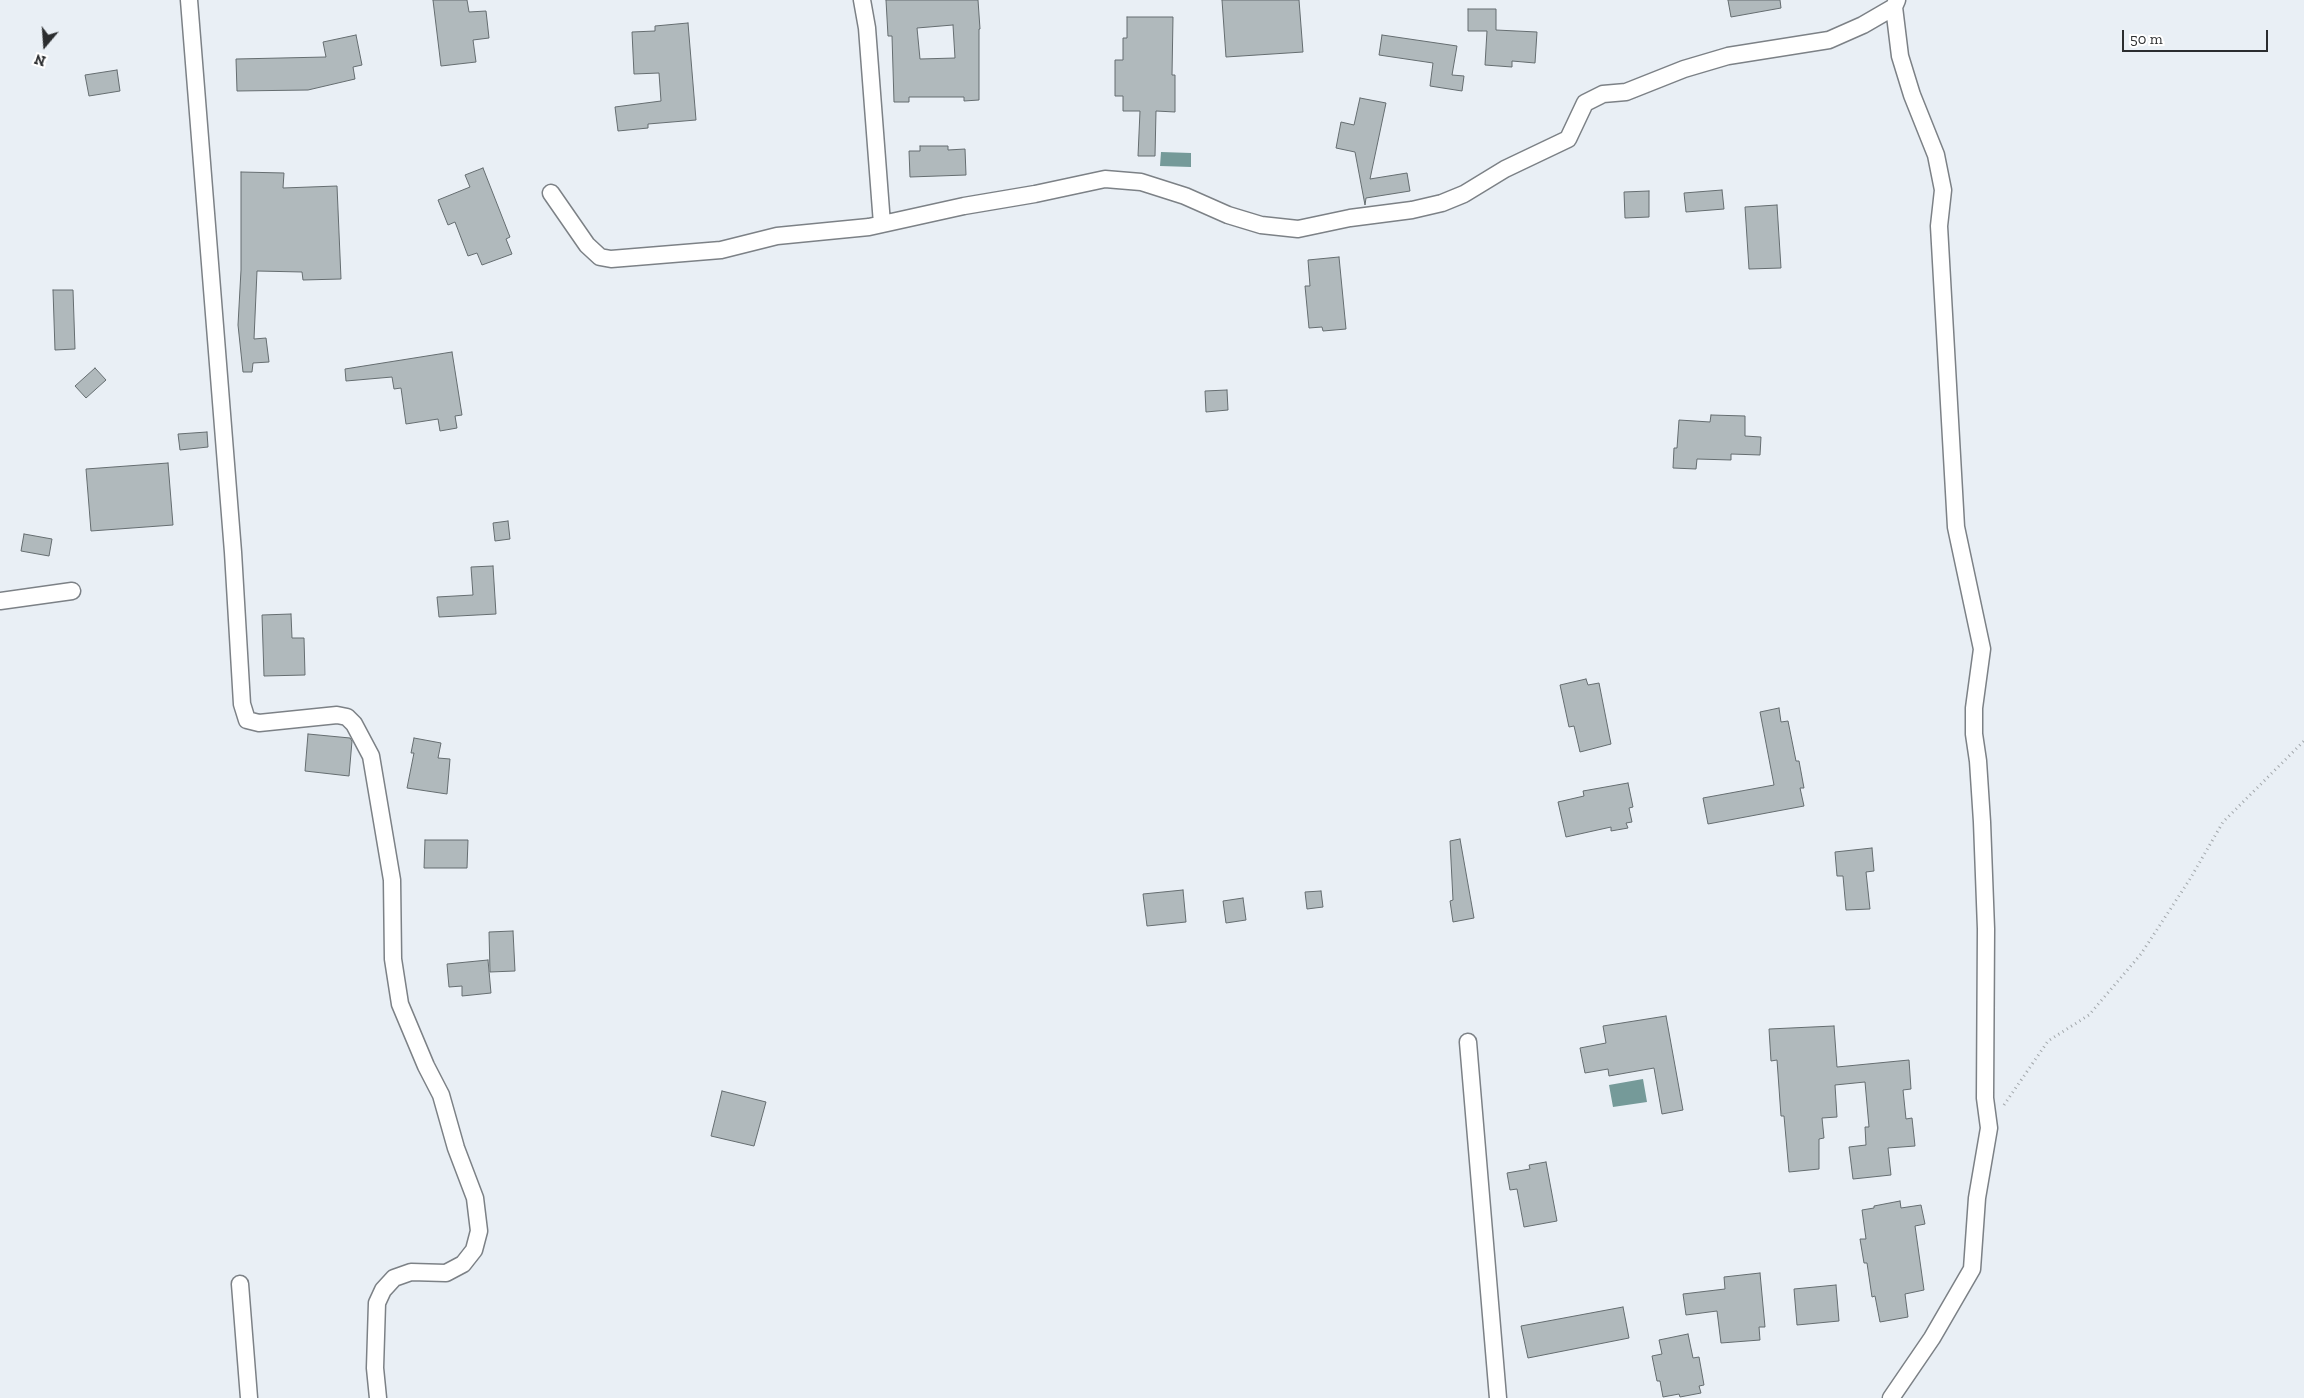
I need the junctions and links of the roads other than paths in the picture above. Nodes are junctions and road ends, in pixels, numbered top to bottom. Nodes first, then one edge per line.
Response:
1 (189, 0) edge
2 (862, 0) edge
3 (1896, 3) edge
4 (551, 193) dead end
5 (882, 224) junction
6 (72, 591) dead end
7 (0, 601) edge
8 (1468, 1042) dead end
9 (240, 1284) dead end
10 (249, 1398) edge
11 (378, 1398) edge
12 (1498, 1398) edge
13 (1891, 1398) edge

1 - 11 street
2 - 5 street
3 - 5 street
3 - 13 street
4 - 5 street
6 - 7 street
8 - 12 street
9 - 10 street

